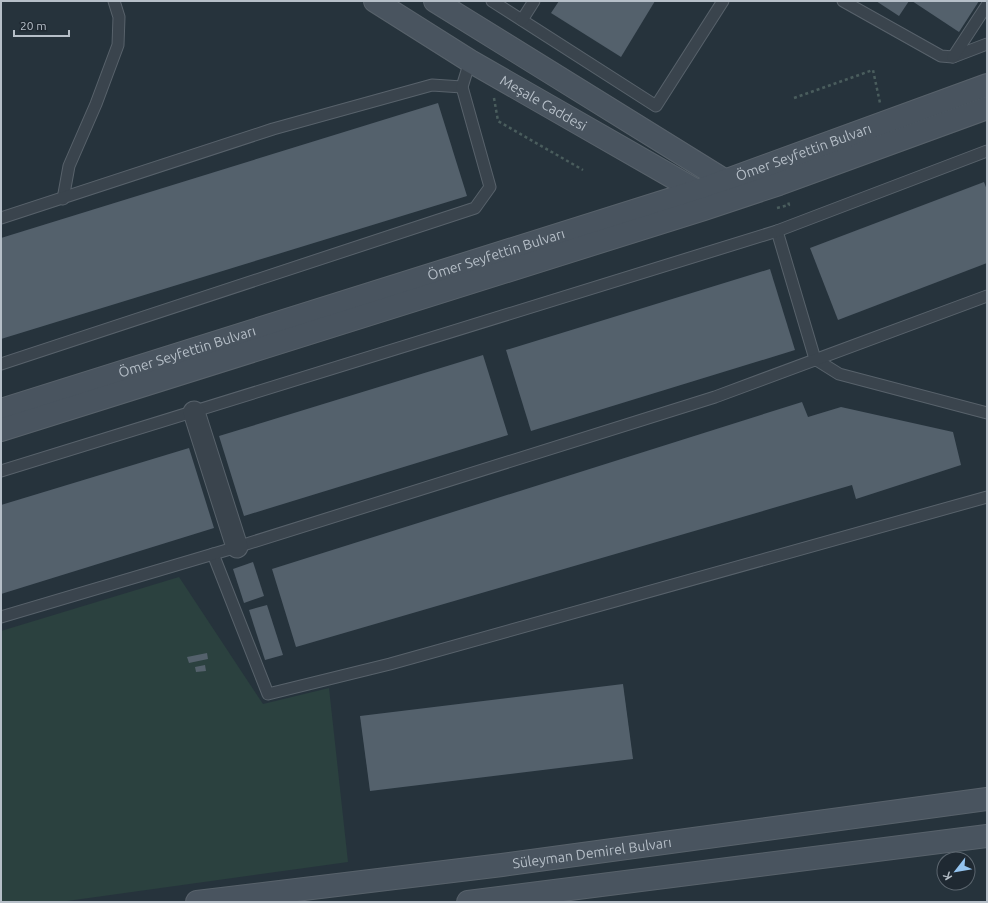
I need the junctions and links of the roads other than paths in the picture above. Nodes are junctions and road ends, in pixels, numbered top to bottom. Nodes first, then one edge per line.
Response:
1 (114, 1) edge
2 (375, 1) edge
3 (436, 1) edge
4 (492, 1) edge
5 (534, 1) edge
6 (723, 1) edge
7 (843, 1) edge
8 (987, 5) edge
9 (522, 20) junction
10 (987, 44) edge
11 (953, 57) junction
12 (470, 61) junction
13 (987, 85) edge
14 (462, 88) junction
15 (987, 108) edge
16 (987, 151) edge
17 (724, 180) junction
18 (63, 198) junction
19 (735, 199) junction
20 (700, 200) junction
21 (1, 218) edge
22 (777, 231) junction
23 (987, 296) edge
24 (815, 359) junction
25 (1, 364) edge
26 (1, 410) edge
27 (194, 412) junction
28 (987, 413) edge
29 (1, 430) edge
30 (1, 471) edge
31 (987, 498) edge
32 (237, 547) junction
33 (213, 554) junction
34 (1, 617) edge
35 (987, 799) edge
36 (987, 836) edge
37 (494, 900) edge
38 (197, 902) edge
39 (468, 902) edge

1 - 18 lane
2 - 12 street, Meşale Caddesi
3 - 17 street, Meşale Caddesi
4 - 9 lane
5 - 9 lane
6 - 9 lane
7 - 11 lane
8 - 11 lane
10 - 11 lane
12 - 14 lane
12 - 20 street, Meşale Caddesi
13 - 17 street, Ömer Seyfettin Bulvarı
14 - 18 lane
14 - 25 lane
15 - 19 street, Ömer Seyfettin Bulvarı
16 - 22 lane
17 - 19 street, Meşale Caddesi
17 - 20 street, Ömer Seyfettin Bulvarı
18 - 21 lane
19 - 20 street, Ömer Seyfettin Bulvarı
20 - 26 street, Ömer Seyfettin Bulvarı
20 - 29 street, Ömer Seyfettin Bulvarı
22 - 24 lane
22 - 27 lane
23 - 24 lane
24 - 28 lane
24 - 32 lane
27 - 30 lane
27 - 32 street
31 - 33 lane
32 - 33 lane
33 - 34 lane
35 - 38 street, Süleyman Demirel Bulvarı
36 - 37 street
37 - 39 street

